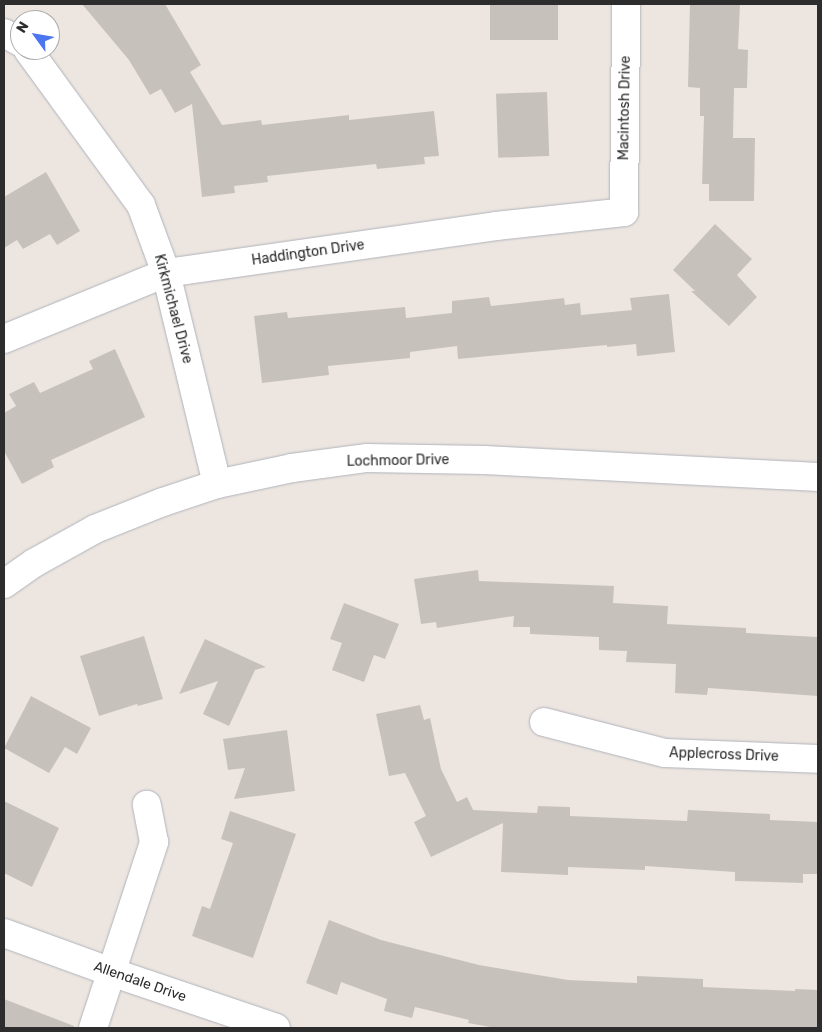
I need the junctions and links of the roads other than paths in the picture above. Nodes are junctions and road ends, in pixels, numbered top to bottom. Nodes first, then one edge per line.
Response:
1 (626, 4) edge
2 (35, 60) edge
3 (624, 212) joint
4 (166, 273) junction
5 (4, 339) edge
6 (818, 477) edge
7 (217, 484) junction
8 (4, 584) edge
9 (544, 722) dead end
10 (818, 759) edge
11 (147, 805) dead end
12 (4, 933) edge
13 (111, 972) junction
14 (94, 1028) edge
15 (276, 1028) edge

1 - 3 street, Macintosh Drive
2 - 4 street, Kirkmichael Drive
3 - 4 street, Haddington Drive
4 - 5 street, Haddington Drive
4 - 7 street, Kirkmichael Drive
6 - 7 street, Lochmoor Drive
7 - 8 street, Lochmoor Drive
9 - 10 street, Applecross Drive
11 - 13 street
12 - 13 street, Allendale Drive
13 - 14 street
13 - 15 street, Allendale Drive

